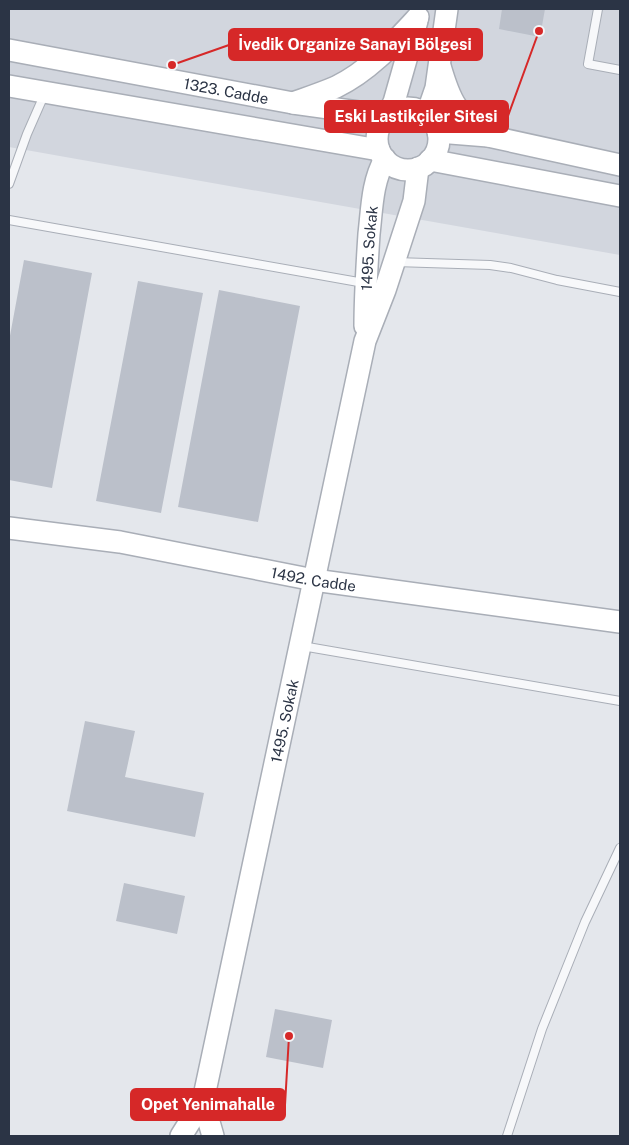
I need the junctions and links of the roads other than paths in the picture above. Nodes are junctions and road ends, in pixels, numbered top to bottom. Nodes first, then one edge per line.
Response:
1 (446, 9) edge
2 (598, 9) edge
3 (419, 13) edge
4 (9, 50) edge
5 (439, 63) junction
6 (620, 70) edge
7 (9, 86) edge
8 (46, 92) junction
9 (292, 103) junction
10 (427, 114) junction
11 (387, 116) junction
12 (438, 132) junction
13 (488, 136) junction
14 (382, 154) junction
15 (424, 164) junction
16 (620, 165) edge
17 (9, 184) edge
18 (620, 196) edge
19 (9, 220) edge
20 (394, 262) junction
21 (366, 283) junction
22 (620, 292) edge
23 (365, 341) junction
24 (9, 528) edge
25 (314, 580) junction
26 (620, 622) edge
27 (300, 646) junction
28 (620, 701) edge
29 (620, 848) edge
30 (204, 1101) junction
31 (181, 1136) edge
32 (213, 1136) edge
33 (507, 1136) edge

1 - 5 main road
2 - 6 lane
3 - 9 main road
3 - 11 main road
4 - 9 main road, 1323. Cadde
5 - 10 main road
5 - 13 main road
7 - 8 main road
8 - 14 main road
8 - 17 lane
9 - 11 main road, 1323. Cadde
10 - 11 main road
10 - 12 main road
11 - 14 main road
12 - 13 main road
12 - 15 main road
13 - 16 main road
14 - 15 main road
14 - 21 main road, 1495. Sokak
15 - 18 main road
15 - 20 main road, 1495. Sokak
19 - 21 lane
20 - 22 lane
20 - 23 main road, 1495. Sokak
21 - 23 main road, 1495. Sokak
23 - 25 main road, 1495. Sokak
24 - 25 main road, 1492. Cadde
25 - 26 main road, 1492. Cadde
25 - 27 main road, 1495. Sokak
27 - 28 lane
27 - 30 main road, 1495. Sokak
29 - 33 lane
30 - 31 main road, 1495. Sokak
30 - 32 main road, 1495. Sokak

